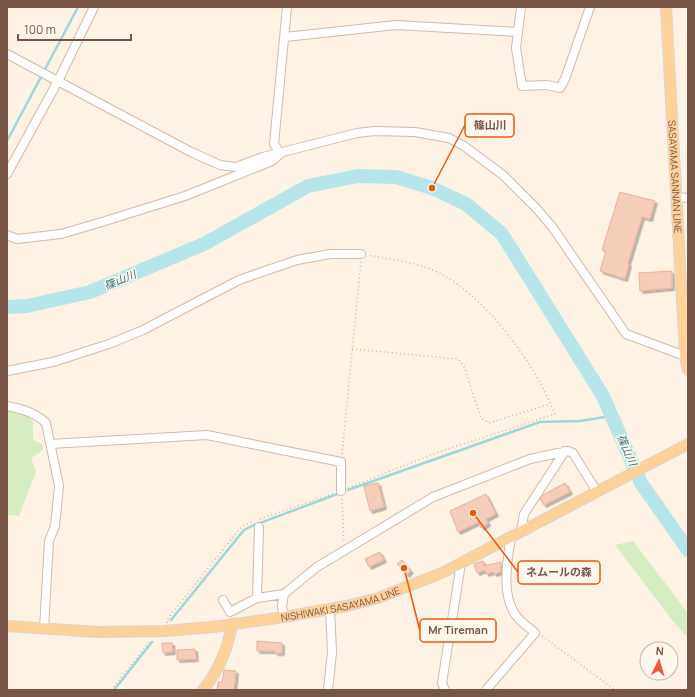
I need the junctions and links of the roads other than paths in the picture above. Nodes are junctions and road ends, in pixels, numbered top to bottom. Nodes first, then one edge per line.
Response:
1 (94, 7) edge
2 (287, 7) edge
3 (520, 7) edge
4 (590, 7) edge
5 (666, 7) edge
6 (518, 32) junction
7 (285, 37) junction
8 (7, 54) edge
9 (58, 81) junction
10 (280, 153) junction
11 (7, 174) edge
12 (676, 197) junction
13 (688, 198) edge
14 (7, 235) edge
15 (361, 254) road end
16 (685, 356) junction
17 (688, 370) edge
18 (7, 371) edge
19 (7, 406) edge
20 (50, 444) junction
21 (684, 446) edge
22 (565, 451) junction
23 (341, 491) road end
24 (598, 492) junction
25 (259, 527) dead end
26 (521, 532) junction
27 (511, 537) junction
28 (461, 563) junction
29 (284, 594) junction
30 (257, 598) junction
31 (223, 600) dead end
32 (330, 609) junction
33 (284, 617) junction
34 (232, 624) junction
35 (7, 626) edge
36 (44, 629) junction
37 (203, 690) edge
38 (328, 690) edge
39 (445, 690) edge
40 (486, 690) edge

1 - 9 street
2 - 7 street
3 - 6 street
4 - 6 street
5 - 12 main road, SASAYAMA SANNAN LINE
6 - 7 street
7 - 10 street
8 - 9 street
9 - 10 street
9 - 11 street
10 - 14 street
10 - 16 street
12 - 13 street
12 - 16 main road, SASAYAMA SANNAN LINE
15 - 18 street
16 - 17 main road, SASAYAMA SANNAN LINE
19 - 20 street
20 - 23 street
20 - 36 street
21 - 24 main road, NISHIWAKI SASAYAMA LINE
22 - 24 street
22 - 26 street
22 - 29 street
24 - 26 main road, NISHIWAKI SASAYAMA LINE
25 - 30 street
26 - 27 main road, NISHIWAKI SASAYAMA LINE
27 - 28 main road, NISHIWAKI SASAYAMA LINE
27 - 40 street
28 - 32 main road, NISHIWAKI SASAYAMA LINE
28 - 39 street
29 - 30 street
29 - 33 street
30 - 31 street
32 - 33 main road, NISHIWAKI SASAYAMA LINE
32 - 38 street
33 - 34 main road, NISHIWAKI SASAYAMA LINE
34 - 36 main road, NISHIWAKI SASAYAMA LINE
34 - 37 main road
35 - 36 main road, NISHIWAKI SASAYAMA LINE

